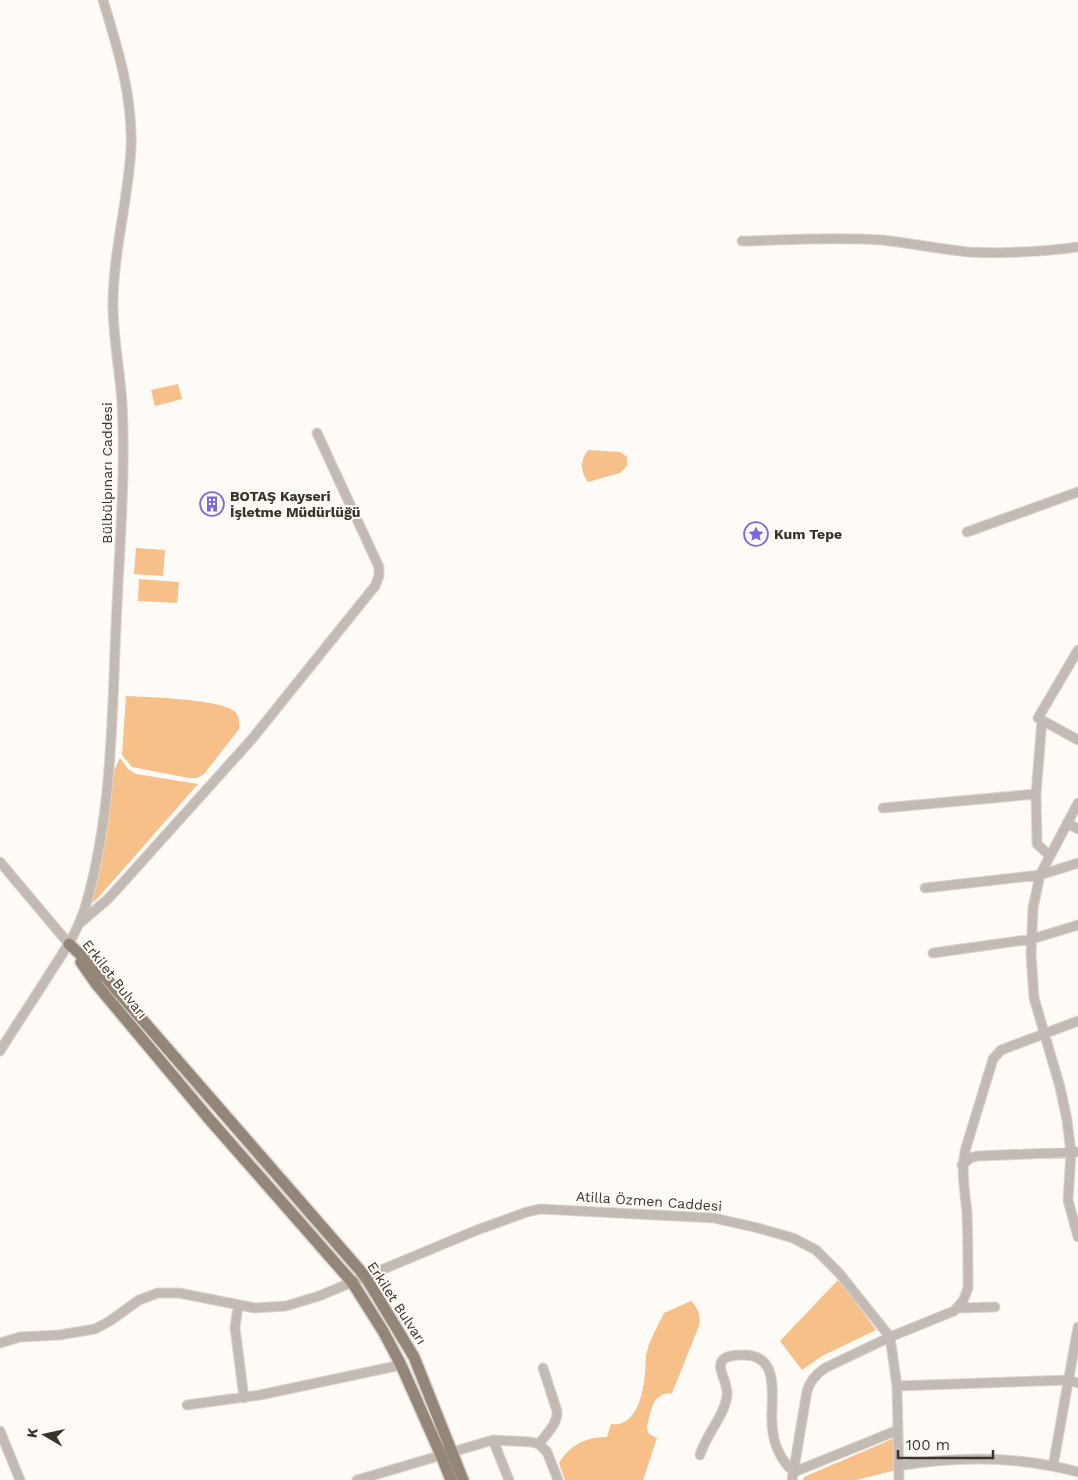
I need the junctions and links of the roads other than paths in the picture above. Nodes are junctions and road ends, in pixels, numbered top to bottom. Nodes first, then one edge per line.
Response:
1 (103, 0) edge
2 (742, 241) dead end
3 (1078, 247) edge
4 (317, 433) dead end
5 (1078, 492) edge
6 (967, 532) dead end
7 (1078, 650) edge
8 (1042, 720) junction
9 (1078, 740) edge
10 (1036, 794) junction
11 (1078, 803) edge
12 (883, 808) dead end
13 (1067, 824) junction
14 (1078, 829) edge
15 (1050, 856) junction
16 (0, 862) edge
17 (1078, 863) edge
18 (1040, 875) junction
19 (925, 888) dead end
20 (81, 922) junction
21 (1078, 925) edge
22 (1032, 939) junction
23 (69, 944) junction
24 (933, 953) dead end
25 (1078, 1021) edge
26 (1044, 1033) junction
27 (0, 1051) edge
28 (1074, 1152) edge
29 (962, 1165) junction
30 (1078, 1237) edge
31 (365, 1276) junction
32 (352, 1282) junction
33 (238, 1305) junction
34 (995, 1307) dead end
35 (958, 1308) junction
36 (1078, 1327) edge
37 (890, 1337) junction
38 (0, 1344) edge
39 (401, 1365) junction
40 (543, 1368) dead end
41 (1068, 1380) junction
42 (1078, 1383) edge
43 (897, 1386) junction
44 (244, 1398) junction
45 (188, 1405) dead end
46 (898, 1430) junction
47 (0, 1432) edge
48 (493, 1440) junction
49 (539, 1444) junction
50 (447, 1454) junction
51 (700, 1455) dead end
52 (898, 1466) junction
53 (1053, 1466) junction
54 (1078, 1472) edge
55 (793, 1476) edge
56 (20, 1480) edge
57 (357, 1480) edge
58 (450, 1480) edge
59 (463, 1480) edge
60 (509, 1480) edge
61 (558, 1480) edge
62 (899, 1480) edge

1 - 20 street, Bülbülpınarı Caddesi
2 - 3 street
4 - 20 street
5 - 6 street
7 - 8 street
8 - 9 street
8 - 10 street
10 - 12 street
10 - 15 street
11 - 13 street
13 - 14 street
13 - 15 street
15 - 18 street
16 - 23 street
17 - 18 street
18 - 19 street
18 - 22 street
20 - 23 street, Bülbülpınarı Caddesi
21 - 22 street
22 - 24 street
22 - 26 street
23 - 27 street, Bülbülpınarı Caddesi
23 - 31 main road, Erkilet Bulvarı
23 - 32 main road, Erkilet Bulvarı
25 - 26 street
26 - 28 street
26 - 29 street
28 - 29 street
28 - 30 street
29 - 35 street
31 - 32 street, Atilla Özmen Caddesi
31 - 37 street, Atilla Özmen Caddesi
31 - 50 main road, Erkilet Bulvarı
32 - 33 street, Atilla Özmen Caddesi
32 - 39 main road, Erkilet Bulvarı
33 - 38 street, Atilla Özmen Caddesi
33 - 44 street
34 - 35 street
35 - 37 street
36 - 41 street
37 - 43 street
37 - 55 street
39 - 44 street
39 - 50 main road, Erkilet Bulvarı
40 - 49 street
41 - 42 street
41 - 43 street
41 - 53 street
43 - 46 street
44 - 45 street
46 - 52 street
46 - 55 street
47 - 56 street
48 - 49 street
48 - 50 street
48 - 60 street
49 - 61 street
50 - 57 street
50 - 58 main road, Erkilet Bulvarı
50 - 59 main road, Erkilet Bulvarı
51 - 55 street
52 - 53 street
52 - 62 street
53 - 54 street

